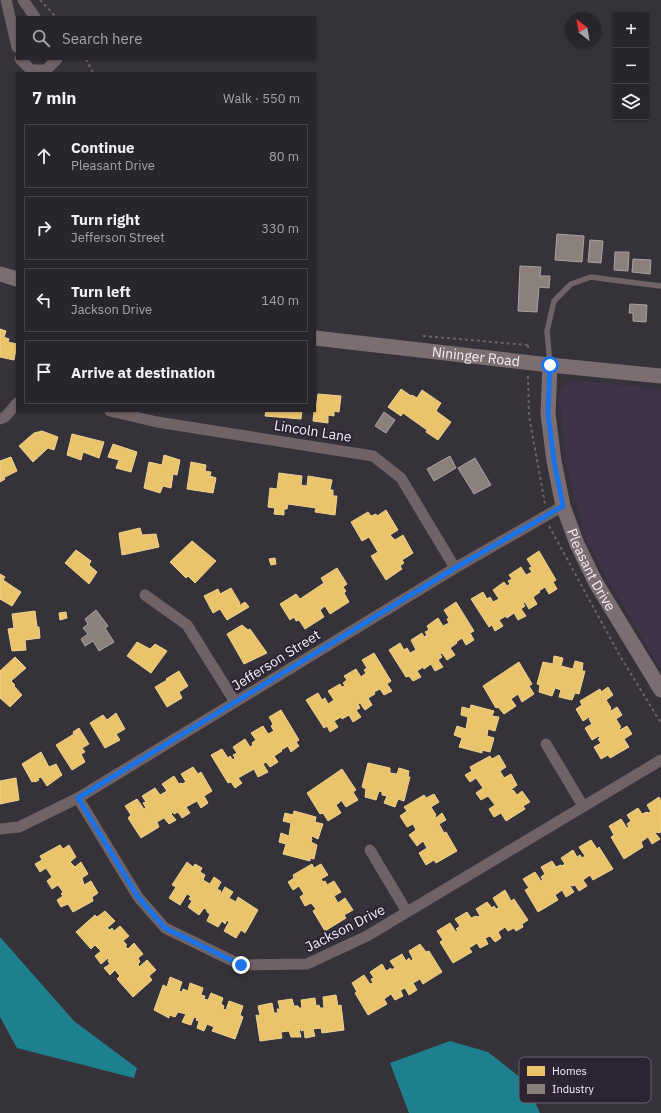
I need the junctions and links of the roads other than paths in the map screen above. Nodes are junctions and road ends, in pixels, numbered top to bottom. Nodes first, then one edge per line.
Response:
1 (6, 0) edge
2 (23, 0) edge
3 (34, 16) edge
4 (16, 43) edge
5 (21, 60) edge
6 (56, 60) edge
7 (0, 274) edge
8 (16, 279) edge
9 (661, 286) edge
10 (316, 338) edge
11 (550, 365) junction
12 (661, 376) edge
13 (16, 404) edge
14 (114, 412) edge
15 (0, 419) edge
16 (563, 506) junction
17 (455, 568) junction
18 (145, 595) dead end
19 (661, 690) edge
20 (235, 702) junction
21 (546, 744) dead end
22 (661, 760) edge
23 (78, 798) junction
24 (583, 806) junction
25 (0, 829) edge
26 (370, 850) dead end
27 (407, 912) junction

1 - 4 street
2 - 3 street
5 - 6 street
7 - 8 street
9 - 11 lane
10 - 11 street, Nininger Road
11 - 12 street, Nininger Road
11 - 16 street, Pleasant Drive
13 - 15 street
14 - 17 street, Lincoln Lane
16 - 17 street, Jefferson Street
16 - 19 street, Pleasant Drive
17 - 20 street, Jefferson Street
18 - 20 street
20 - 23 street, Jefferson Street
21 - 24 street
22 - 24 street, Jackson Drive
23 - 25 street, Jefferson Street
23 - 27 street, Jackson Drive
24 - 27 street, Jackson Drive
26 - 27 street

